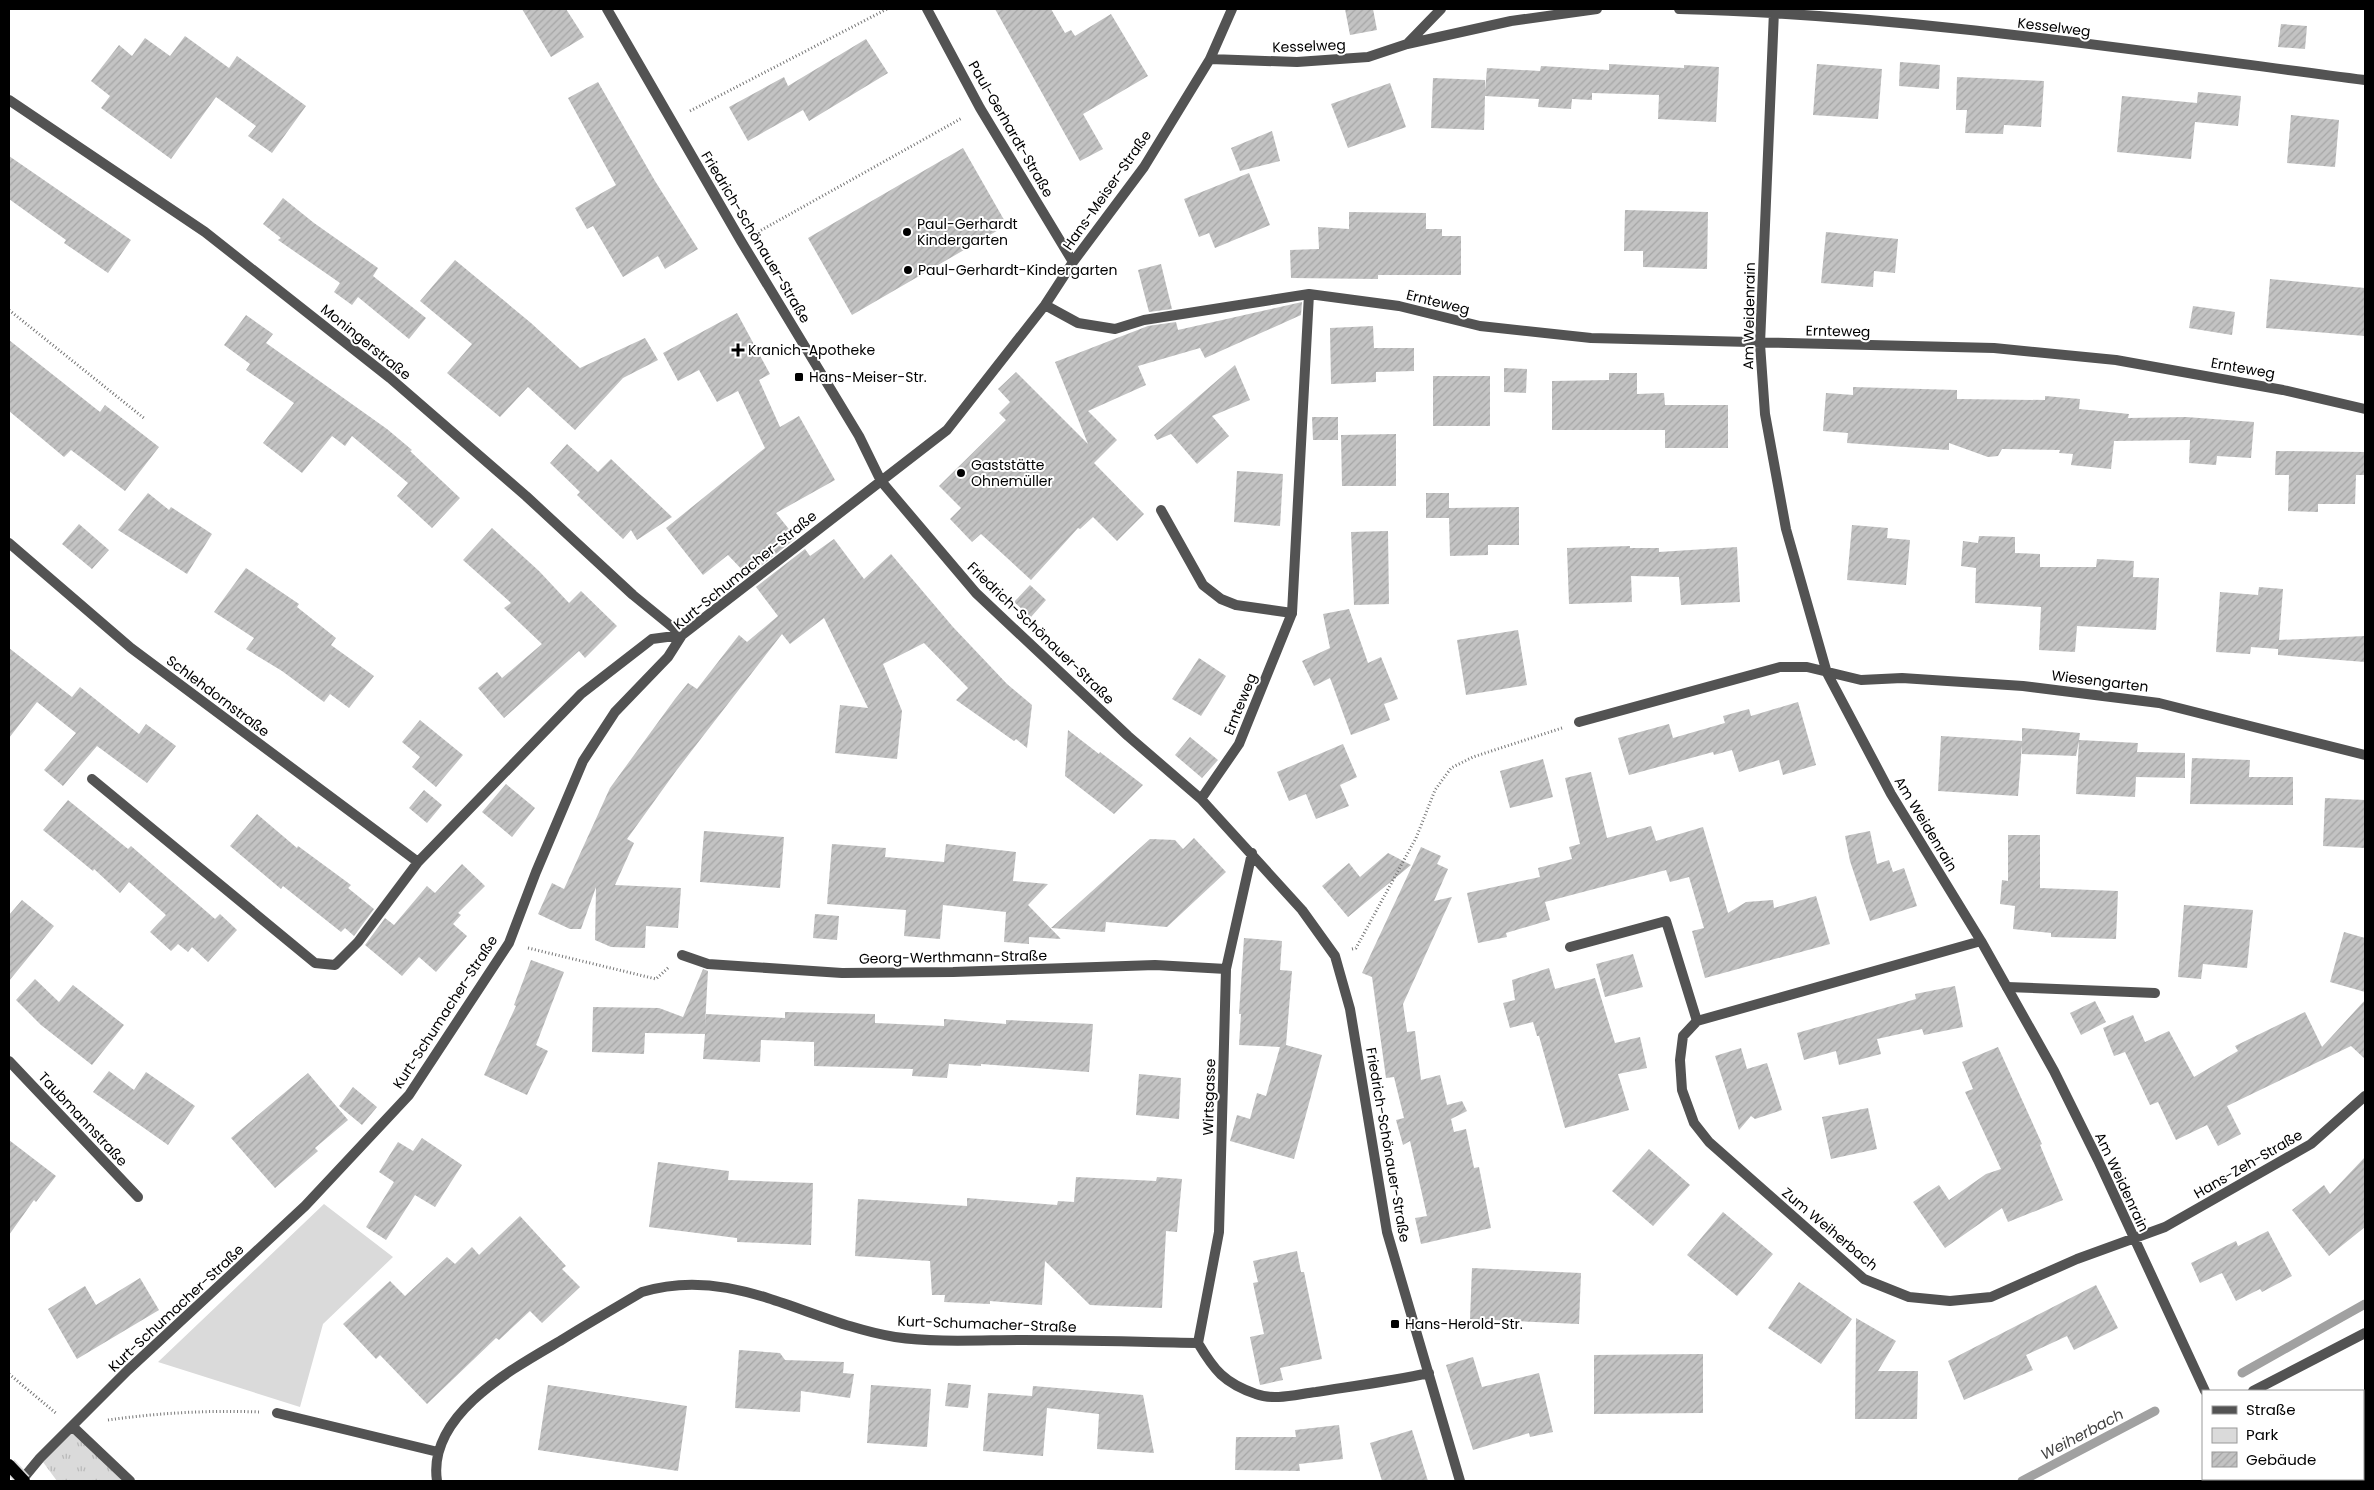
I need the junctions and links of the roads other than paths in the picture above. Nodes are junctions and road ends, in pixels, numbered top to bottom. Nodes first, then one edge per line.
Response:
1 (607, 9) edge
2 (927, 9) edge
3 (1232, 9) edge
4 (1441, 9) edge
5 (1597, 9) edge
6 (1679, 9) edge
7 (1774, 11) junction
8 (1407, 44) junction
9 (1210, 59) junction
10 (2365, 80) edge
11 (9, 100) edge
12 (1073, 262) junction
13 (1309, 294) junction
14 (1045, 305) junction
15 (1760, 344) junction
16 (2365, 410) edge
17 (881, 481) junction
18 (1161, 510) dead end
19 (9, 543) edge
20 (1292, 613) junction
21 (682, 635) junction
22 (1827, 673) junction
23 (1579, 722) road end
24 (2365, 755) edge
25 (92, 779) dead end
26 (1201, 799) junction
27 (1252, 853) junction
28 (418, 862) junction
29 (1981, 941) junction
30 (1570, 947) dead end
31 (682, 955) dead end
32 (1226, 969) junction
33 (2007, 987) junction
34 (2155, 993) dead end
35 (1697, 1021) junction
36 (9, 1061) edge
37 (2365, 1096) edge
38 (138, 1197) dead end
39 (2134, 1240) junction
40 (2365, 1333) edge
41 (1198, 1343) junction
42 (1429, 1373) junction
43 (2205, 1390) edge
44 (2255, 1390) edge
45 (277, 1413) road end
46 (72, 1426) junction
47 (438, 1452) junction
48 (9, 1465) edge
49 (23, 1481) edge
50 (130, 1481) edge
51 (437, 1481) edge
52 (1460, 1481) edge

1 - 17 street, Friedrich-Schönauer-Straße
2 - 12 street, Paul-Gerhardt-Straße
3 - 9 street, Hans-Meiser-Straße
4 - 8 street, Kesselweg
5 - 8 street, Kesselweg
6 - 7 street, Kesselweg
7 - 10 street, Kesselweg
7 - 15 street, Am Weidenrain
8 - 9 street, Kesselweg
9 - 12 street, Hans-Meiser-Straße
11 - 21 street, Moningerstraße
12 - 14 street, Hans-Meiser-Straße
13 - 14 street, Ernteweg
13 - 15 street, Ernteweg
13 - 20 street, Ernteweg
14 - 17 street, Hans-Meiser-Straße
15 - 16 street, Ernteweg
15 - 22 street, Am Weidenrain
17 - 21 street, Kurt-Schumacher-Straße
17 - 26 street, Friedrich-Schönauer-Straße
18 - 20 street
19 - 28 street, Schlehdornstraße
20 - 26 street, Ernteweg
21 - 28 street
21 - 46 street, Kurt-Schumacher-Straße
22 - 23 street
22 - 24 street, Wiesengarten
22 - 29 street, Am Weidenrain
25 - 28 street
26 - 27 street, Friedrich-Schönauer-Straße
27 - 32 street, Wirtsgasse
27 - 42 street, Friedrich-Schönauer-Straße
29 - 33 street, Am Weidenrain
29 - 35 street
30 - 35 street
31 - 32 street, Georg-Werthmann-Straße
32 - 41 street, Wirtsgasse
33 - 34 street
33 - 39 street, Am Weidenrain
35 - 39 street, Zum Weiherbach
36 - 38 street, Taubmannstraße
37 - 39 street, Hans-Zeh-Straße
39 - 43 street, Am Weidenrain
40 - 44 street
41 - 42 street
41 - 47 street, Kurt-Schumacher-Straße
42 - 52 street, Friedrich-Schönauer-Straße
45 - 47 street
46 - 49 street, Kurt-Schumacher-Straße
46 - 50 street
47 - 51 street, Kurt-Schumacher-Straße
48 - 49 main road, bridge

